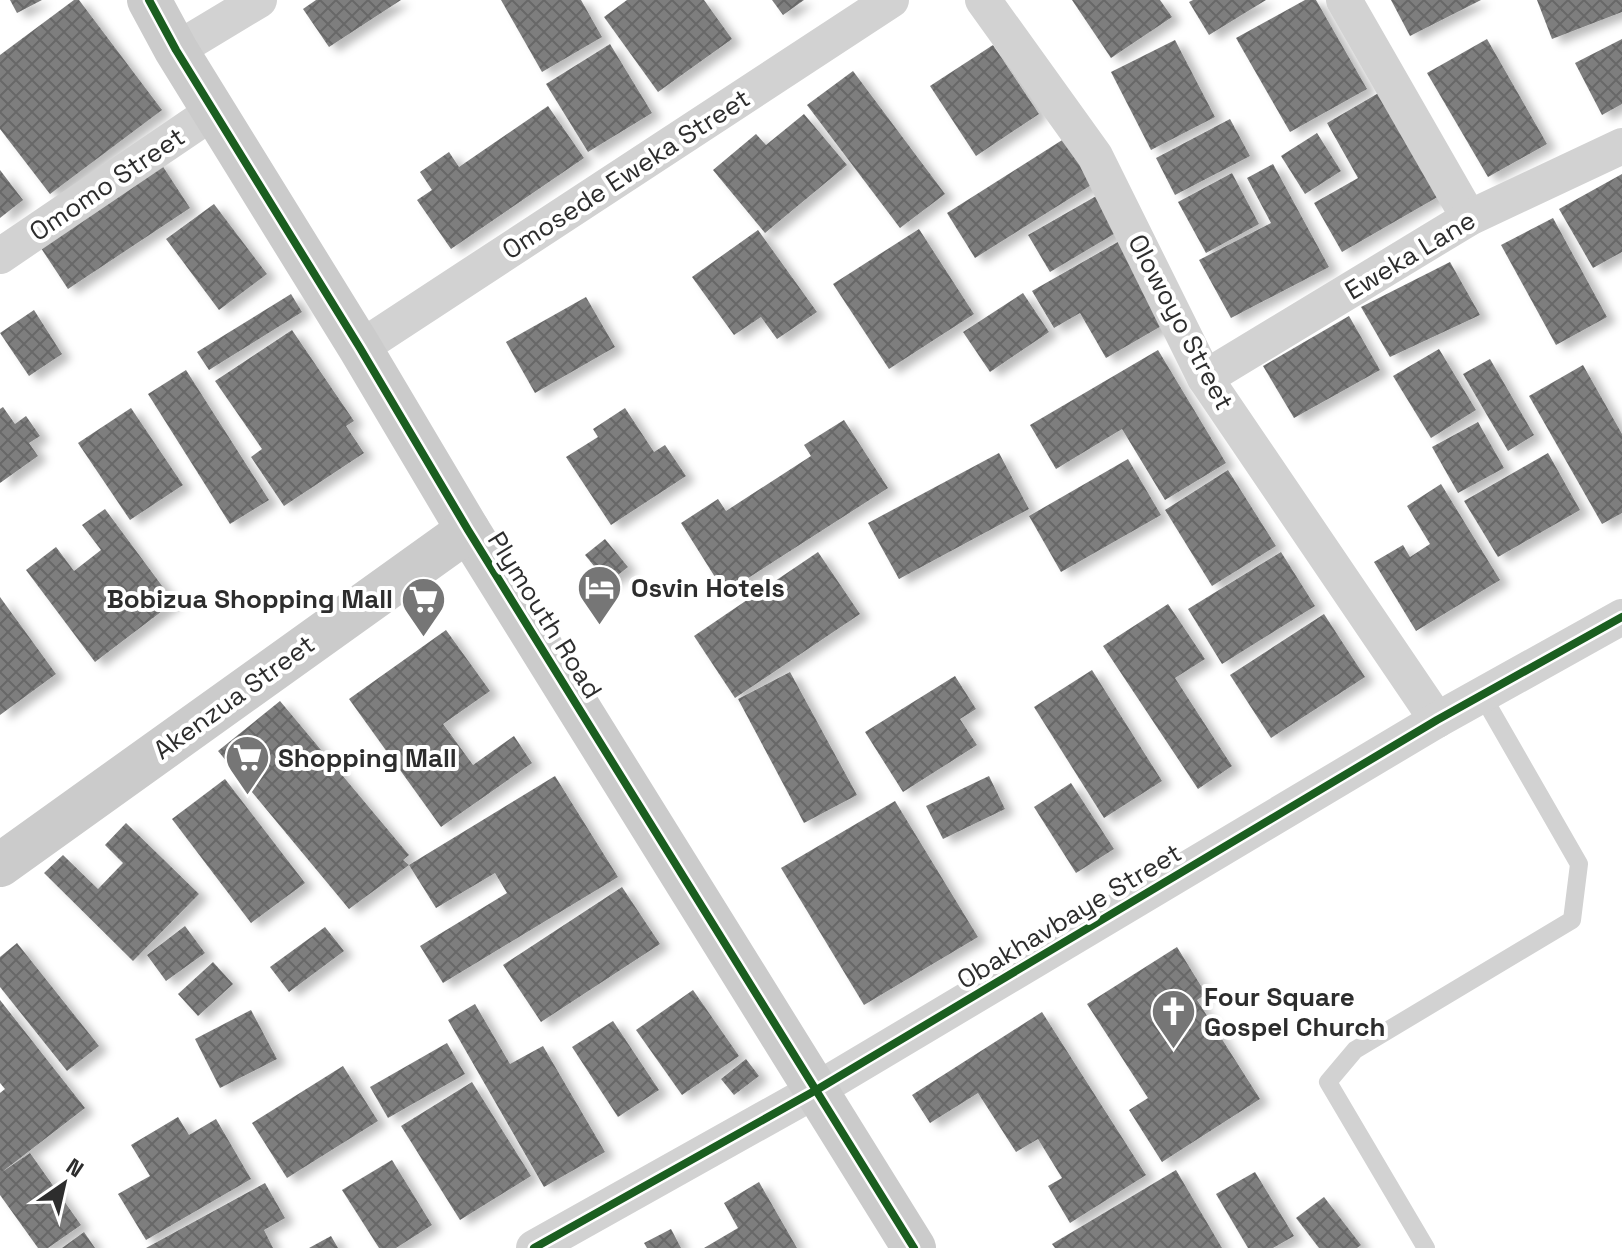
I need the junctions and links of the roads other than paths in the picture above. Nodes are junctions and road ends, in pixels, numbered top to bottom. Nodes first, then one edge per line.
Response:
1 (149, 0) edge
2 (259, 0) edge
3 (891, 0) edge
4 (983, 0) edge
5 (1344, 0) edge
6 (176, 50) junction
7 (214, 111) junction
8 (1622, 146) edge
9 (1469, 218) junction
10 (0, 256) edge
11 (360, 348) junction
12 (1205, 378) junction
13 (468, 530) junction
14 (1622, 617) edge
15 (1482, 695) junction
16 (1437, 720) junction
17 (0, 865) edge
18 (818, 1089) junction
19 (534, 1248) edge
20 (914, 1248) edge
21 (1426, 1248) edge

1 - 6 street, Plymouth Road
2 - 6 street
3 - 11 street, Omosede Eweka Street
4 - 12 street, Olowoyo Street
5 - 9 street
6 - 7 street, Plymouth Road
7 - 10 street, Omomo Street
7 - 11 street, Plymouth Road
8 - 9 street, Eweka Lane
9 - 12 street, Eweka Lane
11 - 13 street, Plymouth Road
12 - 16 street, Olowoyo Street
13 - 17 street, Akenzua Street
13 - 18 street, Plymouth Road
14 - 15 street, Obakhavbaye Street
15 - 16 street, Obakhavbaye Street
15 - 21 lane
16 - 18 street, Obakhavbaye Street
18 - 19 street, Obakhavbaye Street
18 - 20 street, Plymouth Road

